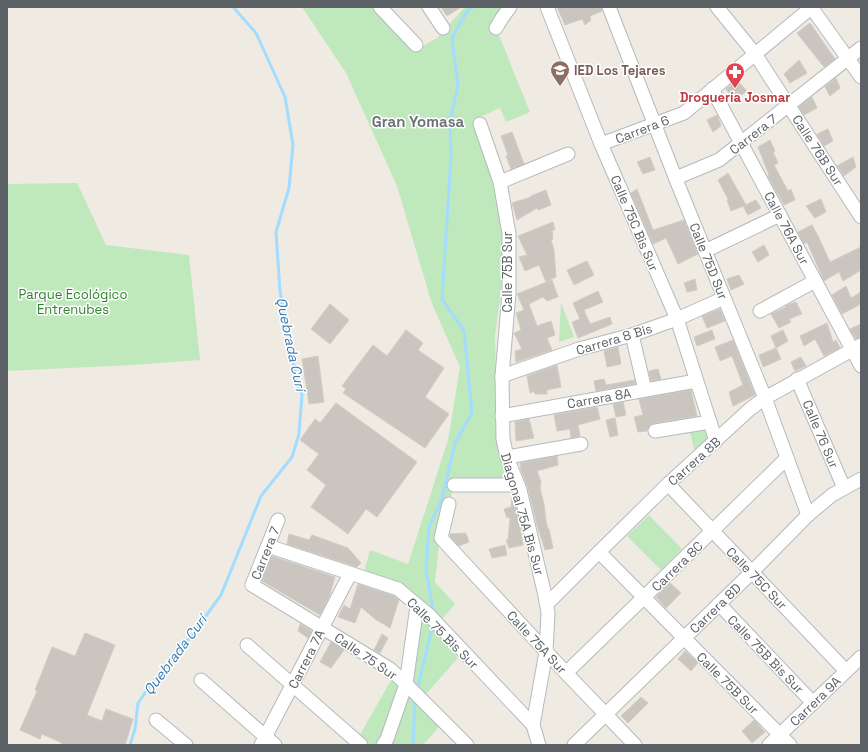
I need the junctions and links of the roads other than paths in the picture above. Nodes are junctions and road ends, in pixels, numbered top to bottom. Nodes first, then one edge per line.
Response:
1 (380, 7) edge
2 (429, 7) edge
3 (510, 7) edge
4 (547, 7) edge
5 (610, 7) edge
6 (717, 7) edge
7 (811, 7) edge
8 (443, 28) dead end
9 (496, 28) dead end
10 (416, 45) dead end
11 (861, 48) edge
12 (755, 54) junction
13 (848, 59) junction
14 (861, 78) edge
15 (712, 89) junction
16 (788, 106) junction
17 (480, 124) dead end
18 (655, 124) junction
19 (741, 143) junction
20 (601, 144) junction
21 (568, 154) dead end
22 (676, 178) junction
23 (500, 182) junction
24 (780, 215) junction
25 (861, 217) edge
26 (705, 251) junction
27 (815, 281) junction
28 (724, 298) junction
29 (760, 311) dead end
30 (677, 319) junction
31 (632, 335) junction
32 (857, 347) edge
33 (861, 366) edge
34 (502, 376) junction
35 (798, 379) junction
36 (696, 381) junction
37 (645, 390) junction
38 (765, 398) junction
39 (502, 416) junction
40 (710, 422) junction
41 (655, 431) dead end
42 (716, 441) junction
43 (581, 444) dead end
44 (507, 457) junction
45 (787, 458) junction
46 (861, 479) edge
47 (668, 484) junction
48 (454, 485) dead end
49 (518, 485) junction
50 (844, 488) junction
51 (449, 504) dead end
52 (808, 515) junction
53 (278, 520) dead end
54 (712, 531) junction
55 (268, 546) junction
56 (599, 552) junction
57 (752, 572) junction
58 (350, 574) junction
59 (252, 585) joint
60 (644, 597) junction
61 (547, 604) junction
62 (719, 604) junction
63 (417, 606) junction
64 (322, 628) junction
65 (684, 638) junction
66 (246, 645) dead end
67 (546, 652) junction
68 (861, 657) edge
69 (846, 671) junction
70 (566, 673) junction
71 (201, 680) dead end
72 (293, 685) junction
73 (412, 690) junction
74 (813, 703) junction
75 (605, 715) junction
76 (156, 720) dead end
77 (533, 724) junction
78 (780, 735) junction
79 (267, 742) edge
80 (186, 745) edge
81 (361, 745) edge
82 (383, 745) edge
83 (466, 745) edge
84 (540, 745) edge
85 (574, 745) edge
86 (635, 745) edge
87 (769, 745) edge
88 (790, 745) edge

1 - 10 street
2 - 8 street
3 - 9 street
4 - 20 street, Calle 75C Bis Sur
5 - 18 street, Calle 75D Sur
6 - 12 street, Calle 76B Sur
7 - 12 street, Carrera 6
7 - 13 street
11 - 13 street, Carrera 7
12 - 15 street, Carrera 6
12 - 16 street, Calle 76B Sur
13 - 14 street
13 - 16 street, Carrera 7
15 - 18 street, Carrera 6
15 - 19 street, Calle 76A Sur
16 - 19 street, Carrera 7
16 - 25 street, Calle 76B Sur
17 - 23 street, Calle 75B Sur
18 - 20 street, Carrera 6
18 - 22 street, Calle 75D Sur
19 - 22 street, Carrera 7
19 - 24 street, Calle 76A Sur
20 - 30 street, Calle 75C Bis Sur
21 - 23 street
22 - 26 street, Calle 75D Sur
23 - 34 street, Calle 75B Sur
24 - 26 street
24 - 27 street, Calle 76A Sur
26 - 28 street, Calle 75D Sur
27 - 29 street
27 - 32 street, Calle 76A Sur
28 - 30 street, Carrera 8 Bis
28 - 38 street, Calle 75D Sur
30 - 31 street, Carrera 8 Bis
30 - 36 street, Calle 75C Bis Sur
31 - 34 street, Carrera 8 Bis
31 - 37 street
32 - 33 street, Calle 76A Sur
32 - 35 street, Carrera 8B
34 - 39 street, Diagonal 75A Bis Sur
35 - 38 street, Carrera 8B
35 - 50 street, Calle 76 Sur
36 - 37 street, Carrera 8A
36 - 40 street, Calle 75C Bis Sur
37 - 39 street, Carrera 8A
38 - 42 street, Carrera 8B
38 - 45 street, Calle 75D Sur
39 - 44 street, Diagonal 75A Bis Sur
40 - 41 street
40 - 42 street, Calle 75C Bis Sur
42 - 47 street, Carrera 8B
43 - 44 street
44 - 49 street, Diagonal 75A Bis Sur
45 - 52 street, Calle 75D Sur
45 - 54 street, Carrera 8C
46 - 50 street, Carrera 8D
47 - 54 street, Calle 75C Sur
47 - 56 street, Carrera 8B
48 - 49 street
49 - 61 street, Diagonal 75A Bis Sur
50 - 52 street, Carrera 8D
51 - 67 street, Calle 75A Sur
52 - 57 street, Carrera 8D
53 - 55 street, Carrera 7
54 - 57 street, Calle 75C Sur
54 - 60 street, Carrera 8C
55 - 58 street, Calle 75 Bis Sur
55 - 59 street, Carrera 7
56 - 60 street, Calle 75B Sur
56 - 61 street, Carrera 8B
57 - 62 street, Carrera 8D
57 - 69 street, Calle 75C Sur
58 - 63 street, Calle 75 Bis Sur
58 - 64 street, Carrera 7A
59 - 64 street, Calle 75 Sur
60 - 65 street, Calle 75B Sur
60 - 70 street, Carrera 8C
61 - 67 street, Diagonal 75A Bis Sur
62 - 65 street, Carrera 8D
62 - 74 street, Calle 75B Bis Sur
63 - 73 street
63 - 77 street, Calle 75 Bis Sur
64 - 72 street, Carrera 7A
64 - 73 street, Calle 75 Sur
65 - 75 street, Carrera 8D
65 - 78 street, Calle 75B Sur
66 - 72 street
67 - 70 street, Calle 75A Sur
67 - 77 street, Diagonal 75A Bis Sur
68 - 69 street, Carrera 9A
69 - 74 street, Carrera 9A
70 - 75 street, Calle 75A Sur
71 - 79 street
72 - 79 street, Carrera 7A
72 - 81 street
73 - 82 street
73 - 83 street, Calle 75 Sur
74 - 78 street, Carrera 9A
75 - 85 street, Carrera 8D
75 - 86 street, Calle 75A Sur
76 - 80 street
77 - 84 street
78 - 87 street, Carrera 9A
78 - 88 street, Calle 75B Sur

